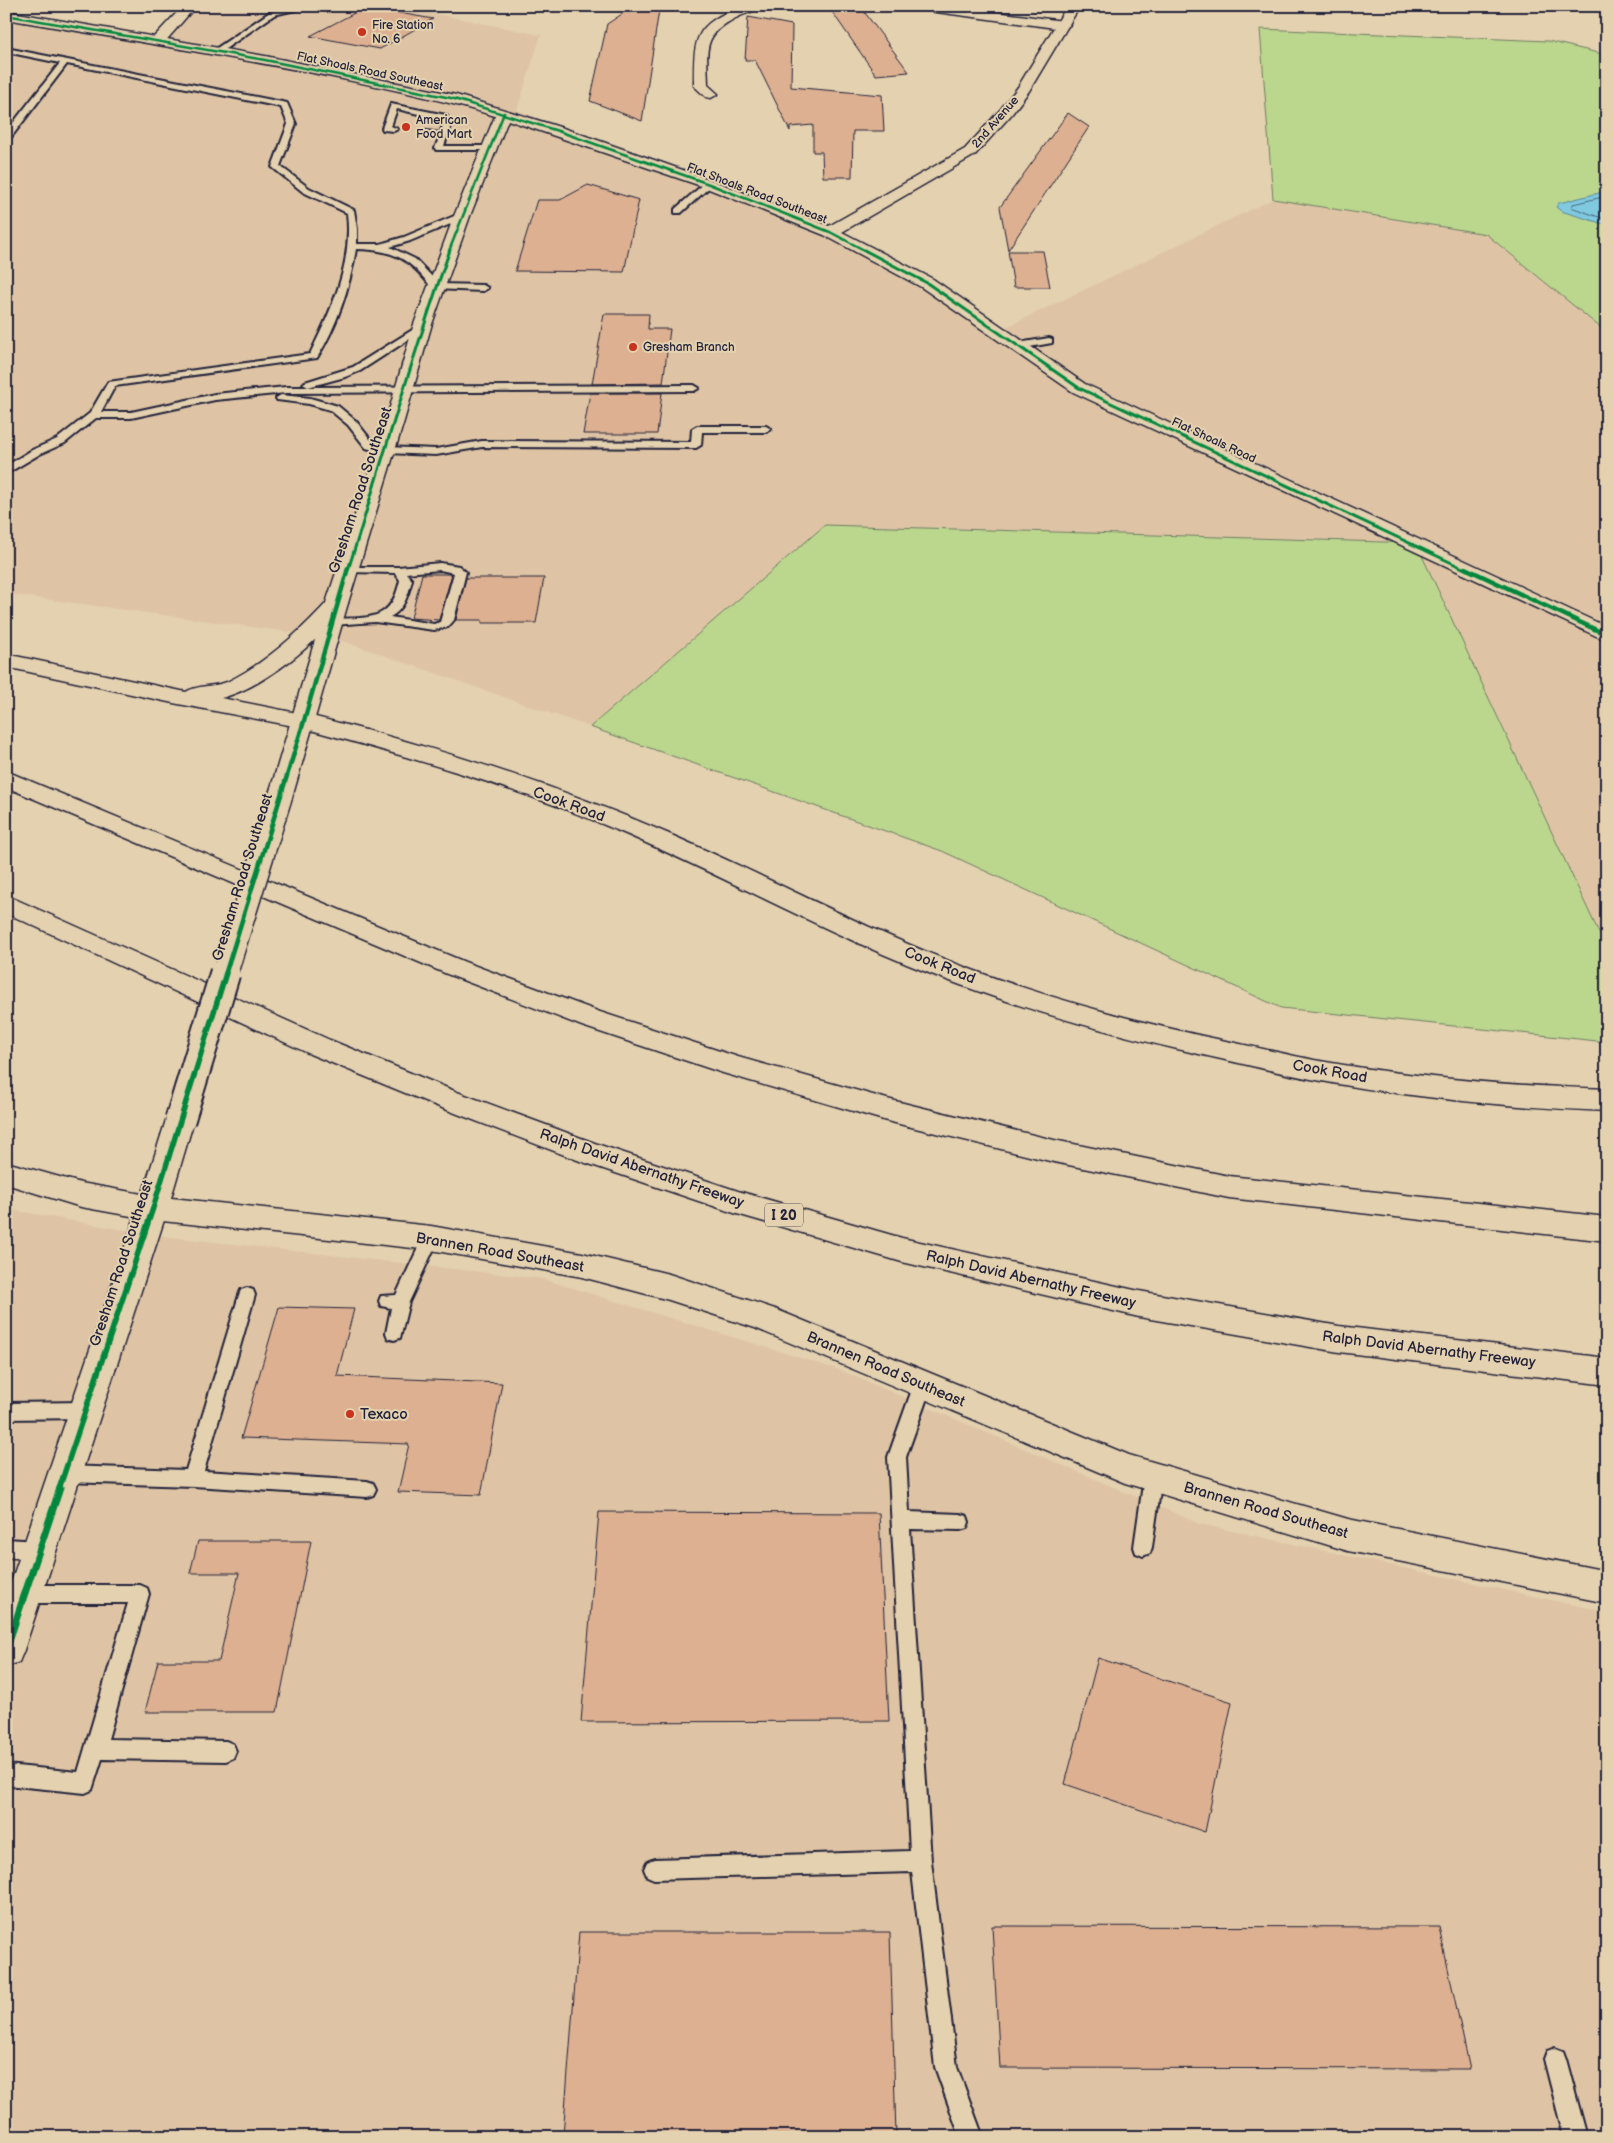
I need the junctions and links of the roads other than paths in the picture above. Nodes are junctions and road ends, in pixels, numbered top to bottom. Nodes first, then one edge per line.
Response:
1 (190, 6) edge
2 (309, 6) edge
3 (755, 6) edge
4 (921, 6) edge
5 (1074, 6) edge
6 (10, 16) edge
7 (1063, 25) junction
8 (158, 41) junction
9 (6, 50) edge
10 (215, 52) junction
11 (65, 62) junction
12 (711, 94) dead end
13 (432, 104) junction
14 (504, 113) junction
15 (394, 129) dead end
16 (558, 131) junction
17 (426, 133) dead end
18 (443, 136) junction
19 (6, 138) edge
20 (490, 148) junction
21 (709, 184) junction
22 (678, 210) dead end
23 (462, 216) junction
24 (830, 232) junction
25 (352, 246) junction
26 (381, 246) junction
27 (436, 286) junction
28 (483, 288) dead end
29 (422, 327) junction
30 (1049, 341) dead end
31 (1018, 346) junction
32 (694, 388) dead end
33 (286, 390) junction
34 (404, 390) junction
35 (260, 392) junction
36 (94, 415) junction
37 (766, 429) dead end
38 (386, 450) junction
39 (6, 471) edge
40 (348, 569) junction
41 (398, 570) junction
42 (334, 613) junction
43 (376, 619) junction
44 (1607, 635) edge
45 (6, 660) edge
46 (173, 696) junction
47 (304, 721) junction
48 (6, 778) edge
49 (6, 903) edge
50 (1607, 1100) edge
51 (6, 1173) edge
52 (153, 1208) junction
53 (1607, 1229) edge
54 (431, 1238) junction
55 (247, 1295) dead end
56 (394, 1333) dead end
57 (1607, 1372) edge
58 (923, 1384) junction
59 (86, 1410) junction
60 (6, 1411) edge
61 (65, 1474) junction
62 (1153, 1477) junction
63 (193, 1478) junction
64 (367, 1489) dead end
65 (901, 1520) junction
66 (960, 1522) dead end
67 (1143, 1547) dead end
68 (6, 1548) edge
69 (39, 1550) junction
70 (1607, 1588) edge
71 (25, 1594) junction
72 (6, 1650) edge
73 (94, 1749) junction
74 (226, 1751) dead end
75 (6, 1775) edge
76 (921, 1861) junction
77 (654, 1869) dead end
78 (1555, 2059) dead end
79 (972, 2137) edge
80 (1576, 2137) edge

1 - 8 main road
2 - 10 lane
3 - 12 main road
4 - 7 main road
5 - 7 main road, 2nd Avenue
6 - 8 main road, Flat Shoals Road Southeast
7 - 24 main road, 2nd Avenue
8 - 10 main road, Flat Shoals Road Southeast
9 - 11 lane
10 - 13 main road, Flat Shoals Road Southeast
11 - 19 lane
11 - 25 lane
13 - 14 main road, Flat Shoals Road Southeast
13 - 15 lane
13 - 18 lane
14 - 16 main road, Flat Shoals Road Southeast
14 - 20 main road, Gresham Road Southeast
16 - 20 main road
16 - 21 main road, Flat Shoals Road Southeast
17 - 18 lane
18 - 20 lane
20 - 23 main road, Gresham Road Southeast
21 - 22 lane
21 - 24 main road, Flat Shoals Road Southeast
23 - 26 lane
23 - 27 main road, Gresham Road Southeast
24 - 31 main road, Flat Shoals Road
25 - 26 lane
25 - 36 lane
26 - 27 lane
27 - 28 lane
27 - 29 main road, Gresham Road Southeast
29 - 33 lane
29 - 34 main road, Gresham Road Southeast
30 - 31 lane
31 - 44 main road, Flat Shoals Road
32 - 34 lane
33 - 34 lane
33 - 35 lane
34 - 38 main road, Gresham Road Southeast
35 - 36 lane
35 - 38 lane
36 - 39 lane
37 - 38 lane
38 - 40 main road, Gresham Road Southeast
40 - 41 lane
40 - 42 main road, Gresham Road Southeast
41 - 43 lane
41 - 43 lane
42 - 43 lane
42 - 46 main road
42 - 47 main road, Gresham Road Southeast
45 - 46 main road
46 - 47 main road, Cook Road
47 - 50 main road, Cook Road
47 - 52 main road, Gresham Road Southeast, bridge
48 - 53 main road
49 - 57 main road, Ralph David Abernathy Freeway / I 20
51 - 52 main road, Brannen Road Southeast
52 - 54 main road, Brannen Road Southeast
52 - 59 main road, Gresham Road Southeast
54 - 56 lane
54 - 58 main road, Brannen Road Southeast
55 - 63 lane
58 - 62 main road, Brannen Road Southeast
58 - 65 lane
59 - 60 lane
59 - 61 main road, Gresham Road Southeast
61 - 63 lane
61 - 69 main road, Gresham Road Southeast
62 - 67 lane
62 - 70 main road, Brannen Road Southeast
63 - 64 lane
65 - 66 lane
65 - 76 lane
68 - 69 lane
69 - 71 main road, Gresham Road Southeast
71 - 72 main road, Gresham Road Southeast
71 - 73 lane
73 - 74 lane
73 - 75 lane
76 - 77 lane
76 - 79 lane
78 - 80 lane

